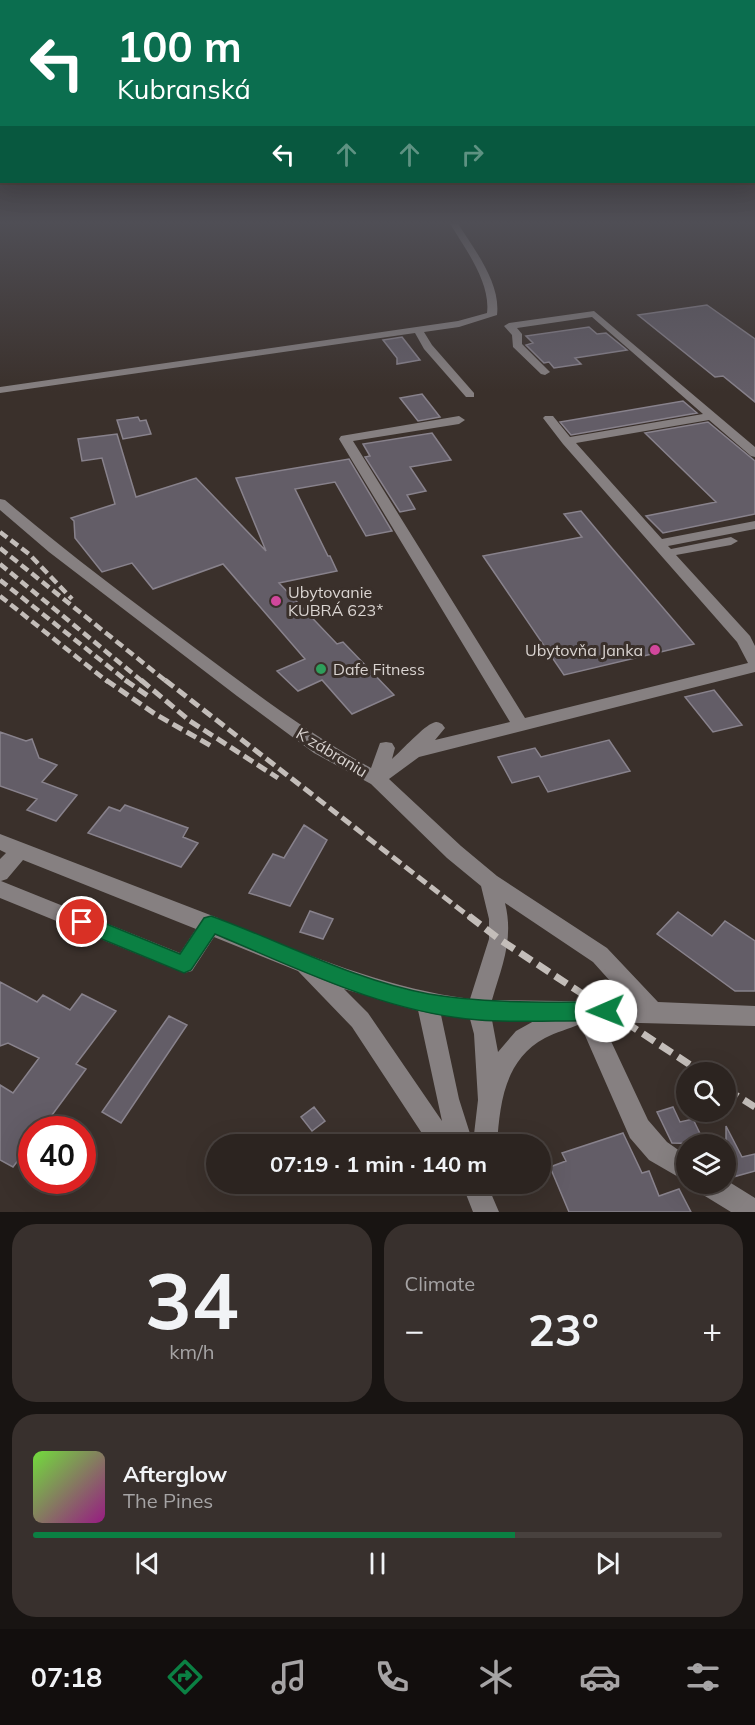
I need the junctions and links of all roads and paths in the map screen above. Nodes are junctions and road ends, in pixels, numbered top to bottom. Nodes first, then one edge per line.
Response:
1 (484, 279) edge
2 (417, 329) junction
3 (545, 372) dead end
4 (0, 390) edge
5 (470, 395) dead end
6 (711, 416) junction
7 (549, 418) dead end
8 (459, 420) dead end
9 (567, 441) junction
10 (755, 453) edge
11 (0, 503) edge
12 (755, 525) edge
13 (755, 536) edge
14 (658, 544) junction
15 (677, 551) dead end
16 (755, 661) edge
17 (755, 667) edge
18 (521, 725) junction
19 (436, 728) dead end
20 (386, 748) dead end
21 (413, 752) junction
22 (377, 779) junction
23 (0, 842) edge
24 (20, 850) junction
25 (0, 873) edge
26 (490, 882) junction
27 (0, 889) edge
28 (211, 924) junction
29 (302, 962) junction
30 (427, 1003) junction
31 (478, 1011) junction
32 (586, 1012) junction
33 (653, 1012) junction
34 (755, 1016) edge
35 (489, 1098) junction
36 (436, 1134) edge
37 (458, 1134) edge
38 (486, 1134) edge
39 (676, 1163) edge
40 (725, 1194) edge
41 (755, 1212) edge

1 - 2 street
2 - 4 street
2 - 5 street
3 - 6 street
6 - 9 street
6 - 10 street
7 - 9 street
8 - 18 street
9 - 14 street
11 - 22 street, K zábraniu
12 - 14 street
13 - 15 street
14 - 16 street
17 - 18 street
18 - 21 street
19 - 21 street
20 - 22 street
21 - 22 street
22 - 26 street, K zábraniu
23 - 24 street
24 - 25 street
24 - 28 street
26 - 31 street
26 - 33 street, K zábraniu
27 - 28 street
28 - 29 street
29 - 30 street
29 - 36 street
30 - 31 street
30 - 37 street
31 - 32 street
31 - 35 street
32 - 33 street
32 - 35 street
32 - 39 street
33 - 34 street
35 - 38 street
40 - 41 street

